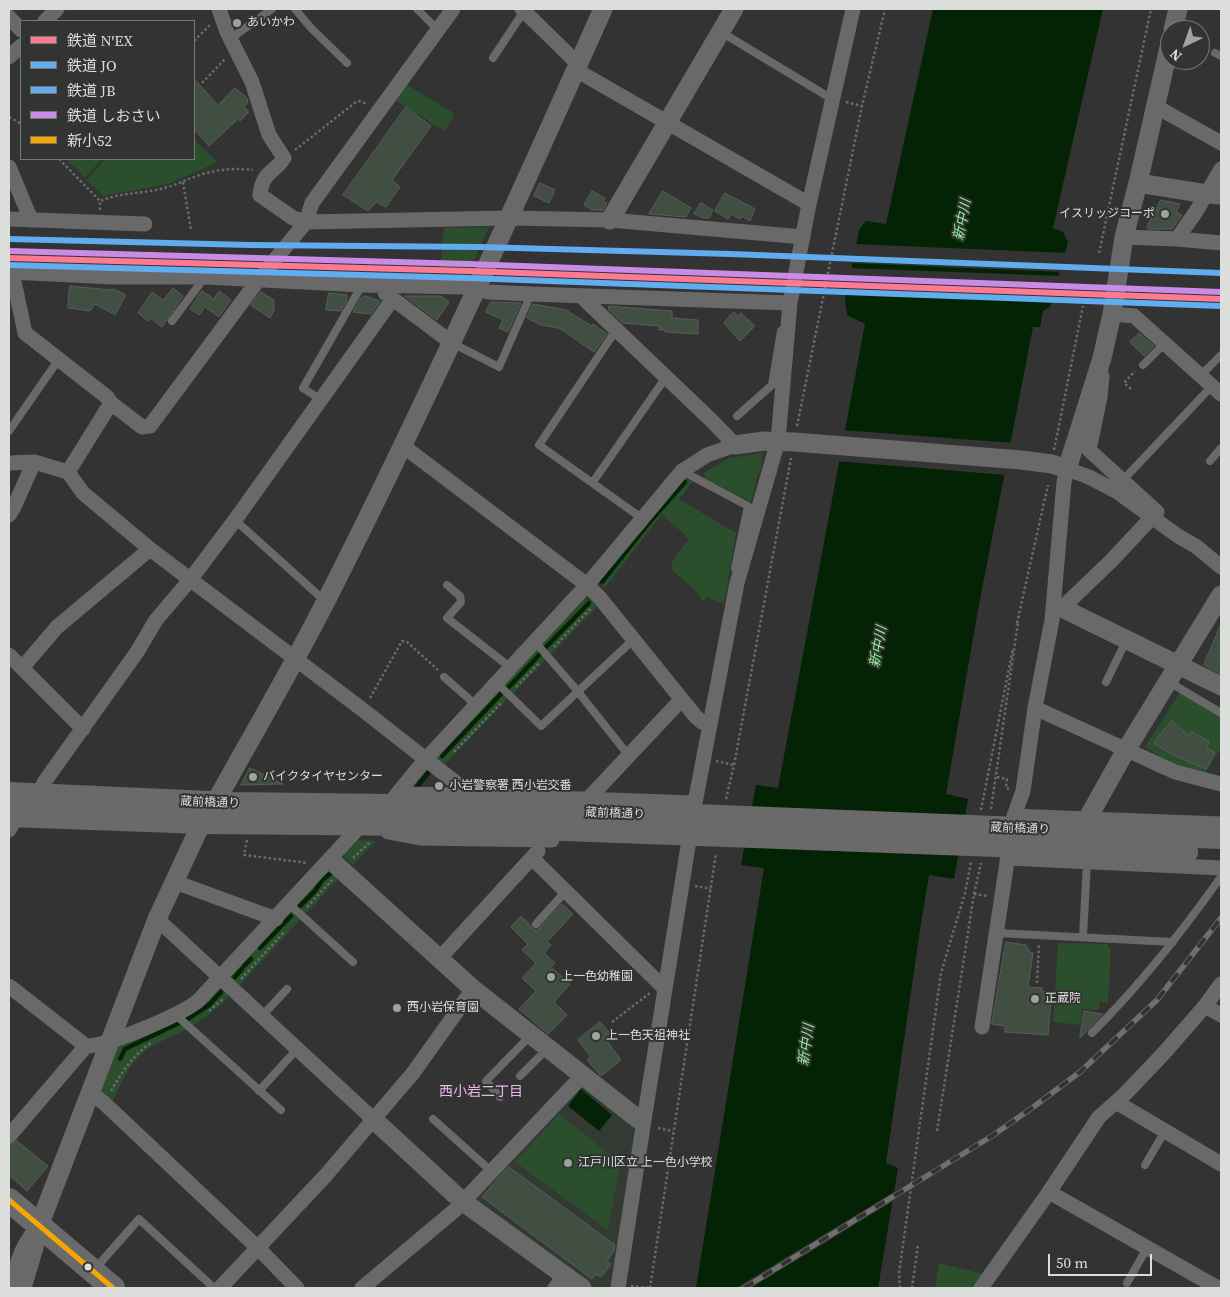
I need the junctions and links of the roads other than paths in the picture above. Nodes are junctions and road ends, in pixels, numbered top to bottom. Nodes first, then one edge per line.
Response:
1 (57, 9) edge
2 (272, 9) edge
3 (295, 9) edge
4 (417, 9) edge
5 (453, 9) edge
6 (603, 9) edge
7 (734, 9) edge
8 (853, 9) edge
9 (523, 10) edge
10 (220, 11) edge
11 (9, 17) edge
12 (46, 20) edge
13 (20, 29) edge
14 (438, 30) junction
15 (721, 32) junction
16 (232, 44) junction
17 (20, 47) edge
18 (9, 57) edge
19 (493, 58) dead end
20 (347, 63) dead end
21 (577, 67) junction
22 (1164, 70) edge
23 (836, 100) junction
24 (1155, 106) junction
25 (668, 121) junction
26 (1221, 143) edge
27 (9, 167) edge
28 (1221, 169) edge
29 (1138, 183) junction
30 (1214, 195) edge
31 (809, 204) junction
32 (509, 218) junction
33 (9, 220) edge
34 (31, 220) junction
35 (610, 220) junction
36 (306, 222) junction
37 (145, 224) dead end
38 (1124, 237) junction
39 (803, 238) junction
40 (1177, 239) junction
41 (1221, 243) edge
42 (11, 272) edge
43 (205, 277) junction
44 (259, 279) junction
45 (362, 284) junction
46 (379, 285) junction
47 (478, 289) junction
48 (531, 294) junction
49 (581, 296) junction
50 (392, 300) junction
51 (789, 311) junction
52 (1112, 314) junction
53 (172, 321) dead end
54 (616, 330) junction
55 (452, 342) junction
56 (1165, 343) junction
57 (1221, 355) edge
58 (1102, 358) junction
59 (59, 359) junction
60 (1143, 365) road end
61 (1201, 375) junction
62 (666, 377) junction
63 (1217, 390) edge
64 (321, 400) junction
65 (111, 403) junction
66 (737, 416) dead end
67 (9, 431) edge
68 (790, 442) junction
69 (735, 445) junction
70 (403, 446) junction
71 (1221, 448) edge
72 (1210, 461) dead end
73 (34, 462) junction
74 (9, 463) edge
75 (1060, 466) junction
76 (682, 471) junction
77 (68, 472) junction
78 (1123, 480) junction
79 (593, 482) junction
80 (9, 515) edge
81 (1152, 517) junction
82 (643, 519) junction
83 (235, 520) junction
84 (150, 549) junction
85 (1221, 567) edge
86 (190, 580) junction
87 (737, 583) junction
88 (447, 585) dead end
89 (587, 586) junction
90 (1221, 595) edge
91 (326, 602) junction
92 (1058, 607) junction
93 (634, 639) junction
94 (1127, 639) junction
95 (535, 642) junction
96 (9, 655) edge
97 (296, 659) junction
98 (1180, 665) junction
99 (22, 668) junction
100 (511, 668) junction
101 (444, 676) road end
102 (1106, 682) dead end
103 (1169, 682) junction
104 (497, 683) junction
105 (1221, 686) edge
106 (578, 692) junction
107 (681, 700) junction
108 (476, 705) junction
109 (1035, 708) junction
110 (1221, 713) edge
111 (710, 724) junction
112 (84, 729) junction
113 (1126, 750) junction
114 (629, 756) junction
115 (426, 759) junction
116 (1221, 784) edge
117 (38, 795) junction
118 (468, 795) junction
119 (394, 800) junction
120 (587, 800) junction
121 (695, 804) junction
122 (208, 813) junction
123 (11, 814) edge
124 (430, 816) junction
125 (1014, 816) junction
126 (1088, 817) junction
127 (365, 824) junction
128 (1221, 824) edge
129 (1221, 837) edge
130 (548, 840) junction
131 (688, 844) junction
132 (1221, 853) edge
133 (532, 858) junction
134 (1008, 858) junction
135 (1087, 862) junction
136 (330, 863) junction
137 (1221, 868) edge
138 (1221, 878) edge
139 (175, 882) junction
140 (566, 891) junction
141 (290, 904) junction
142 (157, 918) junction
143 (276, 919) junction
144 (536, 924) dead end
145 (997, 933) junction
146 (1083, 937) junction
147 (1173, 942) junction
148 (439, 959) junction
149 (353, 962) dead end
150 (221, 977) junction
151 (1221, 984) edge
152 (9, 986) edge
153 (287, 989) dead end
154 (473, 989) junction
155 (659, 989) junction
156 (1205, 1006) junction
157 (176, 1015) junction
158 (1221, 1015) edge
159 (262, 1016) junction
160 (982, 1028) dead end
161 (1092, 1033) dead end
162 (532, 1035) junction
163 (109, 1041) junction
164 (86, 1046) junction
165 (298, 1048) junction
166 (548, 1048) junction
167 (583, 1075) junction
168 (520, 1076) dead end
169 (259, 1091) junction
170 (91, 1093) junction
171 (500, 1097) dead end
172 (1116, 1102) junction
173 (281, 1110) dead end
174 (373, 1119) junction
175 (433, 1119) dead end
176 (641, 1120) junction
177 (1164, 1131) junction
178 (9, 1136) edge
179 (1145, 1164) dead end
180 (1221, 1164) edge
181 (491, 1171) junction
182 (1049, 1192) junction
183 (9, 1200) edge
184 (462, 1201) junction
185 (39, 1226) junction
186 (258, 1248) junction
187 (1147, 1248) junction
188 (93, 1272) junction
189 (560, 1282) edge
190 (1127, 1283) dead end
191 (619, 1286) edge
192 (10, 1288) edge
193 (24, 1288) edge
194 (113, 1288) edge
195 (214, 1288) edge
196 (220, 1288) edge
197 (297, 1288) edge
198 (362, 1288) edge
199 (582, 1288) edge
200 (981, 1288) edge
201 (1218, 1288) edge

1 - 12 street
2 - 16 lane
3 - 20 lane
4 - 14 lane
5 - 14 street
6 - 21 street
7 - 15 street
8 - 23 street
9 - 19 lane
9 - 21 street
10 - 16 street
11 - 13 street
14 - 36 street
15 - 23 lane
15 - 25 street
16 - 36 street
17 - 18 street
21 - 25 street
21 - 32 street
22 - 24 street
23 - 31 street
24 - 26 street
24 - 29 street
25 - 31 street
25 - 35 street
27 - 34 street
28 - 30 street
29 - 30 street
29 - 38 street
30 - 40 street
31 - 39 street
32 - 35 street
32 - 36 street
32 - 47 street
33 - 34 street
34 - 37 street
35 - 39 street
36 - 44 street
38 - 40 street
38 - 52 street
39 - 51 street
40 - 41 street
42 - 43 street
42 - 59 street
43 - 44 street
43 - 53 lane
44 - 45 street
44 - 65 street
45 - 46 street
45 - 64 lane
46 - 47 street
46 - 50 street
47 - 48 street
47 - 55 street
48 - 49 street
48 - 55 lane
49 - 51 street
49 - 54 street
50 - 55 street
50 - 64 street
51 - 66 lane
51 - 68 street
52 - 56 street
52 - 58 street
54 - 62 street
54 - 79 lane
55 - 70 street
56 - 60 lane
56 - 61 street
57 - 61 lane
58 - 75 street
58 - 78 street
59 - 65 street
59 - 67 lane
61 - 63 street
62 - 69 street
62 - 79 lane
63 - 78 lane
64 - 83 street
65 - 77 street
68 - 69 street
68 - 75 street
68 - 87 street
69 - 76 street
70 - 89 street
70 - 91 street
71 - 72 lane
73 - 74 street
73 - 77 street
73 - 80 street
75 - 81 street
75 - 92 street
76 - 82 street
76 - 87 lane
77 - 84 street
78 - 81 street
79 - 82 lane
81 - 85 street
81 - 92 street
82 - 89 street
83 - 86 street
83 - 91 lane
84 - 86 street
84 - 99 street
86 - 97 street
86 - 112 street
87 - 111 street
88 - 100 lane
89 - 93 street
89 - 95 street
90 - 98 street
91 - 97 street
92 - 94 street
92 - 109 street
93 - 106 lane
93 - 107 street
94 - 98 street
94 - 102 lane
95 - 100 street
95 - 106 lane
96 - 99 street
97 - 115 street
97 - 122 street
98 - 103 street
98 - 105 street
99 - 112 street
100 - 104 street
101 - 108 lane
103 - 110 lane
103 - 113 street
104 - 106 lane
104 - 108 street
106 - 114 lane
107 - 111 street
107 - 114 street
108 - 115 street
109 - 113 street
109 - 125 street
111 - 121 street
112 - 117 street
113 - 116 street
113 - 126 street
114 - 120 street
115 - 118 street
115 - 119 street
117 - 122 main road, 蔵前橋通り
117 - 123 main road, 蔵前橋通り
118 - 119 street
118 - 120 street
119 - 122 main road, 蔵前橋通り
119 - 124 main road, 蔵前橋通り
120 - 121 street
121 - 131 street
122 - 123 main road, 蔵前橋通り
122 - 127 main road, 蔵前橋通り
122 - 139 street
124 - 127 main road, 蔵前橋通り
124 - 129 main road, 蔵前橋通り
124 - 132 main road, 蔵前橋通り
125 - 126 street
125 - 134 street
126 - 128 street
127 - 130 street
127 - 136 street
130 - 131 street
130 - 133 street
131 - 155 street
133 - 140 street
133 - 148 street
134 - 135 street
134 - 145 street
135 - 137 street
135 - 146 lane
136 - 141 street
136 - 148 street
138 - 147 lane
139 - 142 street
139 - 143 street
140 - 144 lane
140 - 155 street
141 - 143 street
141 - 149 lane
142 - 150 street
142 - 163 street
143 - 150 street
145 - 146 lane
145 - 160 street
146 - 147 lane
147 - 161 lane
148 - 154 street
150 - 157 street
150 - 159 street
151 - 156 street
152 - 164 street
153 - 159 lane
154 - 162 street
154 - 174 street
155 - 176 street
156 - 158 street
156 - 172 street
157 - 163 street
157 - 169 lane
159 - 165 street
162 - 166 street
162 - 171 lane
163 - 164 street
163 - 170 street
164 - 178 street
165 - 169 lane
165 - 174 street
166 - 167 street
166 - 168 lane
167 - 176 street
167 - 181 street
169 - 173 lane
170 - 185 street
170 - 186 street
172 - 177 street
172 - 182 street
174 - 184 street
174 - 186 street
175 - 181 lane
176 - 191 street
177 - 179 lane
177 - 180 street
181 - 184 street
182 - 187 street
182 - 200 street
183 - 185 main road
184 - 189 street
184 - 198 street
185 - 188 main road
185 - 192 street
185 - 193 street
186 - 196 street
186 - 197 street
187 - 190 lane
187 - 201 street
188 - 194 main road
188 - 195 lane
189 - 199 street

